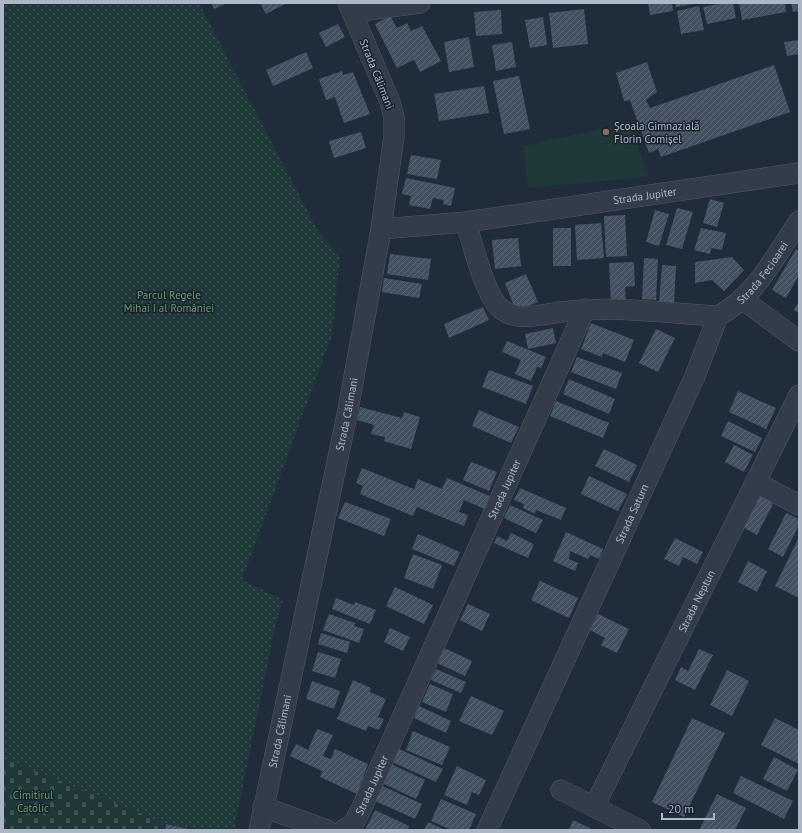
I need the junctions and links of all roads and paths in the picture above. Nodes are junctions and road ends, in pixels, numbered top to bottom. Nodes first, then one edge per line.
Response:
1 (420, 3) edge
2 (350, 8) edge
3 (799, 173) edge
4 (799, 221) edge
5 (466, 222) junction
6 (381, 229) junction
7 (742, 299) junction
8 (585, 309) junction
9 (718, 316) junction
10 (799, 341) edge
11 (799, 395) edge
12 (755, 482) junction
13 (799, 505) edge
14 (561, 790) dead end
15 (263, 807) junction
16 (594, 807) junction
17 (619, 825) edge
18 (259, 830) edge
19 (327, 830) edge
20 (343, 830) edge
21 (487, 830) edge
22 (640, 830) edge

1 - 2 street
2 - 6 street, Strada Călimani
3 - 5 street, Strada Jupiter
4 - 7 street, Strada Fecioarei
5 - 6 street, Strada Jupiter
5 - 8 street
6 - 15 street, Strada Călimani
7 - 9 street, Strada Fecioarei
7 - 10 street
8 - 9 street
8 - 20 street, Strada Jupiter
9 - 21 street, Strada Saturn
11 - 12 street, Strada Neptun
12 - 13 street
12 - 16 street, Strada Neptun
14 - 16 street
15 - 18 street, Strada Călimani
15 - 19 street
16 - 17 street
17 - 22 street

